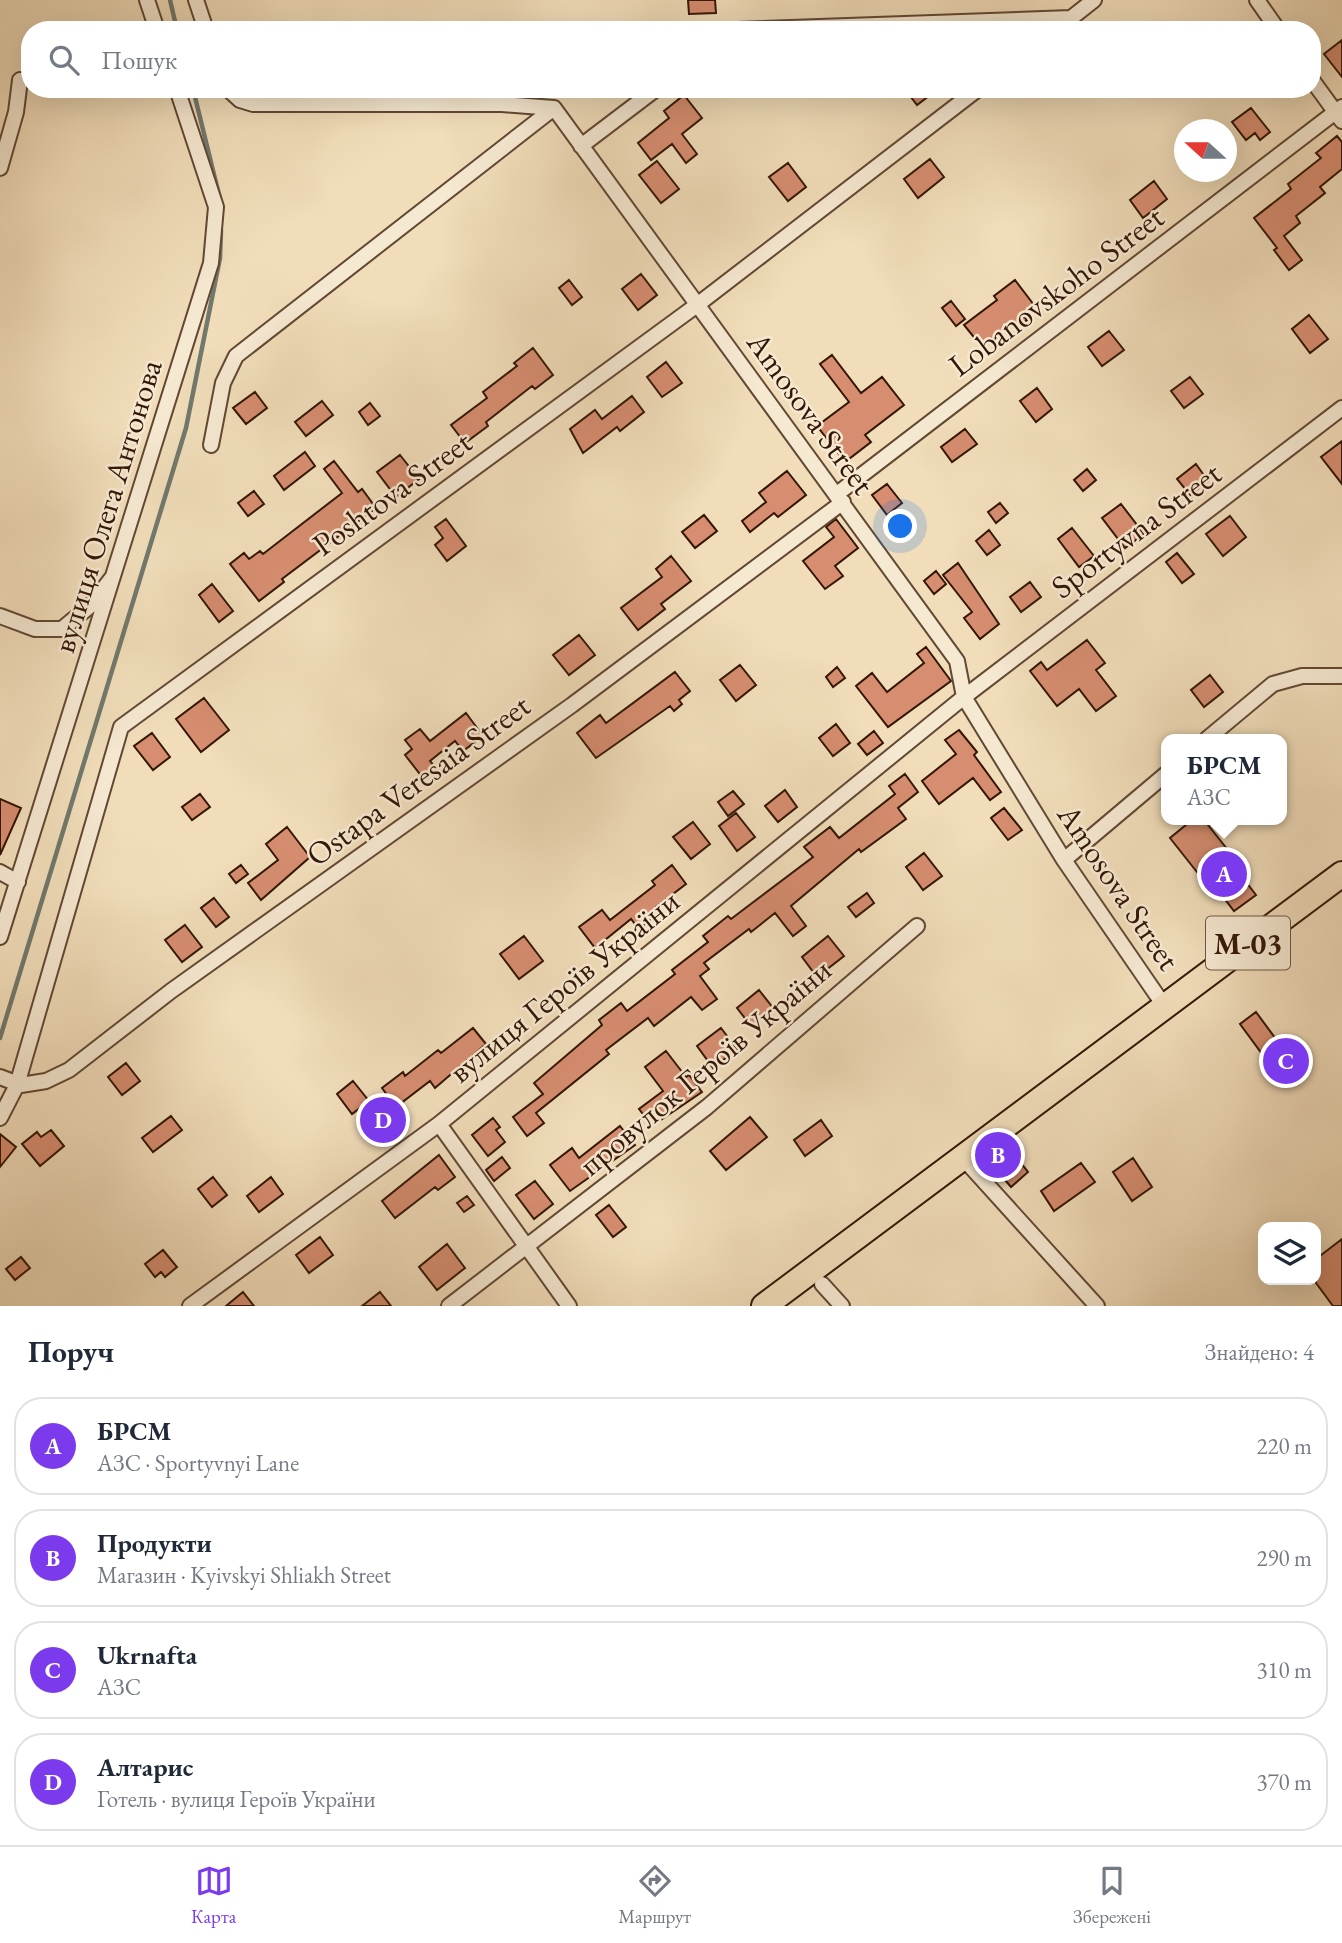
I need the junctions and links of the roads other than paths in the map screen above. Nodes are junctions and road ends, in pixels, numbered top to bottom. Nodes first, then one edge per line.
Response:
1 (148, 0) edge
2 (196, 0) edge
3 (1094, 0) edge
4 (1257, 0) edge
5 (1071, 18) junction
6 (154, 21) edge
7 (203, 21) edge
8 (988, 21) edge
9 (1067, 21) edge
10 (1272, 21) edge
11 (20, 80) dead end
12 (1321, 90) edge
13 (180, 98) edge
14 (236, 98) edge
15 (644, 98) edge
16 (966, 98) edge
17 (554, 108) junction
18 (1340, 114) edge
19 (581, 146) junction
20 (0, 168) edge
21 (697, 305) junction
22 (1342, 408) edge
23 (211, 445) dead end
24 (840, 498) junction
25 (118, 569) junction
26 (0, 616) edge
27 (1342, 676) edge
28 (964, 697) junction
29 (1213, 734) edge
30 (1161, 778) edge
31 (1064, 860) junction
32 (0, 872) edge
33 (1342, 874) edge
34 (18, 882) junction
35 (917, 926) dead end
36 (0, 937) edge
37 (1160, 1010) junction
38 (0, 1077) edge
39 (17, 1086) junction
40 (0, 1118) edge
41 (439, 1124) junction
42 (963, 1158) junction
43 (527, 1249) junction
44 (822, 1284) dead end
45 (190, 1306) edge
46 (449, 1306) edge
47 (569, 1306) edge
48 (764, 1306) edge
49 (842, 1306) edge
50 (1097, 1306) edge

1 - 6 street
2 - 7 street
3 - 5 street
4 - 10 street
5 - 8 street
5 - 9 street
11 - 20 street
12 - 18 street
13 - 25 street, вулиця Олега Антонова
14 - 17 street
15 - 19 street
16 - 21 street, Poshtova Street
17 - 19 street, Amosova Street
17 - 23 street
18 - 24 street, Lobanovskoho Street
19 - 21 street, Amosova Street
21 - 24 street, Amosova Street
21 - 39 street, Poshtova Street
22 - 28 street, Sportyvna Street
24 - 28 street, Amosova Street
24 - 39 street, Ostapa Veresaia Street
25 - 26 street
25 - 34 street, вулиця Олега Антонова
27 - 29 street
28 - 31 street, Amosova Street
28 - 41 street, вулиця Героїв України
30 - 31 street
31 - 37 street, Amosova Street
32 - 34 street
33 - 37 highway, М-03
34 - 36 street, вулиця Олега Антонова
35 - 43 street, провулок Героїв України
37 - 42 highway, М-03
38 - 39 street
39 - 40 street
41 - 43 street
41 - 45 street, вулиця Героїв України
42 - 48 highway, М-03
42 - 50 street
43 - 46 street, провулок Героїв України
43 - 47 street
44 - 49 street

